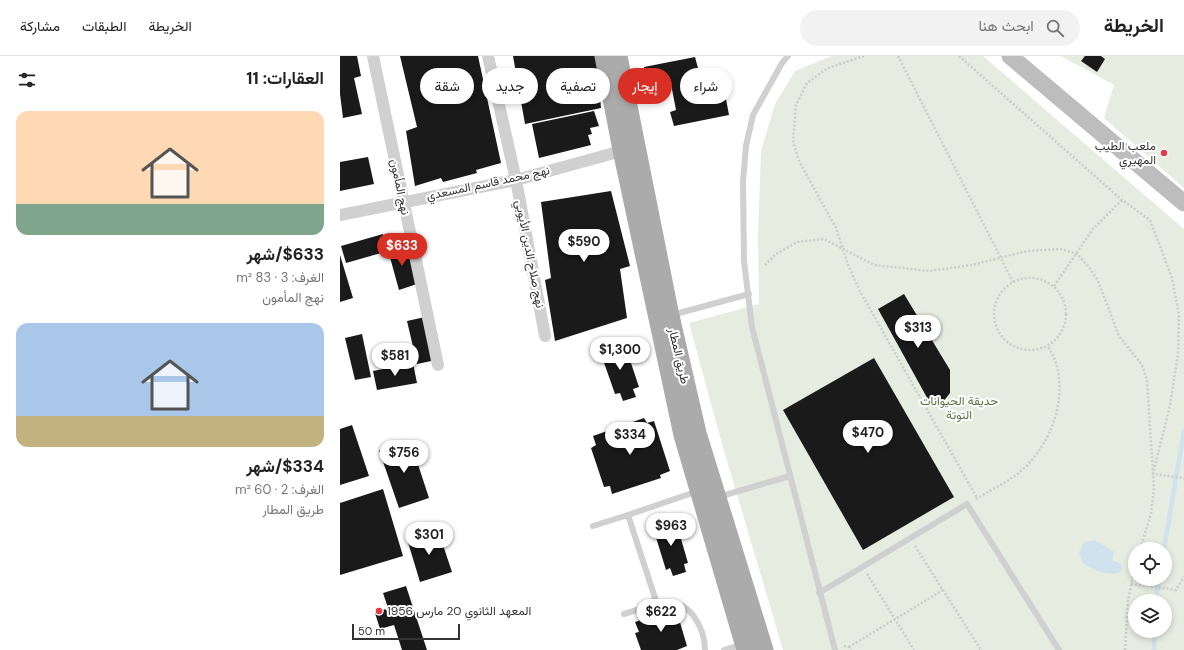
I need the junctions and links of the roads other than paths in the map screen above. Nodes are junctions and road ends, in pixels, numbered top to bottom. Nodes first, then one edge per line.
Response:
1 (372, 56) edge
2 (488, 56) edge
3 (604, 56) edge
4 (618, 56) edge
5 (788, 56) edge
6 (1010, 56) edge
7 (629, 149) junction
8 (516, 180) junction
9 (403, 202) junction
10 (1184, 203) edge
11 (340, 215) edge
12 (749, 294) junction
13 (664, 318) junction
14 (545, 336) dead end
15 (438, 365) dead end
16 (790, 476) junction
17 (705, 496) junction
18 (628, 515) junction
19 (592, 526) dead end
20 (819, 593) junction
21 (657, 604) junction
22 (624, 614) dead end
23 (745, 647) edge
24 (705, 650) edge
25 (724, 650) edge
26 (764, 650) edge
27 (835, 650) edge
28 (1059, 650) edge

1 - 9 street, نهج المأمون
2 - 8 street, نهج صلاح الدين الأيوبي
3 - 7 main road, طريق المطار
4 - 7 main road, طريق المطار
5 - 12 lane
6 - 10 street
7 - 8 street, نهج محمد قاسم المسعدي
7 - 13 main road, طريق المطار
8 - 9 street, نهج محمد قاسم المسعدي
8 - 14 street, نهج صلاح الدين الأيوبي
9 - 11 street, نهج محمد قاسم المسعدي
9 - 15 street, نهج المأمون
12 - 13 lane
12 - 16 lane
13 - 17 main road, طريق المطار
16 - 17 lane
16 - 20 lane
17 - 18 lane
17 - 23 main road, طريق المطار
17 - 26 main road, طريق المطار
18 - 19 lane
18 - 21 lane
20 - 27 lane
20 - 28 lane
21 - 22 lane
21 - 24 lane
23 - 25 lane

